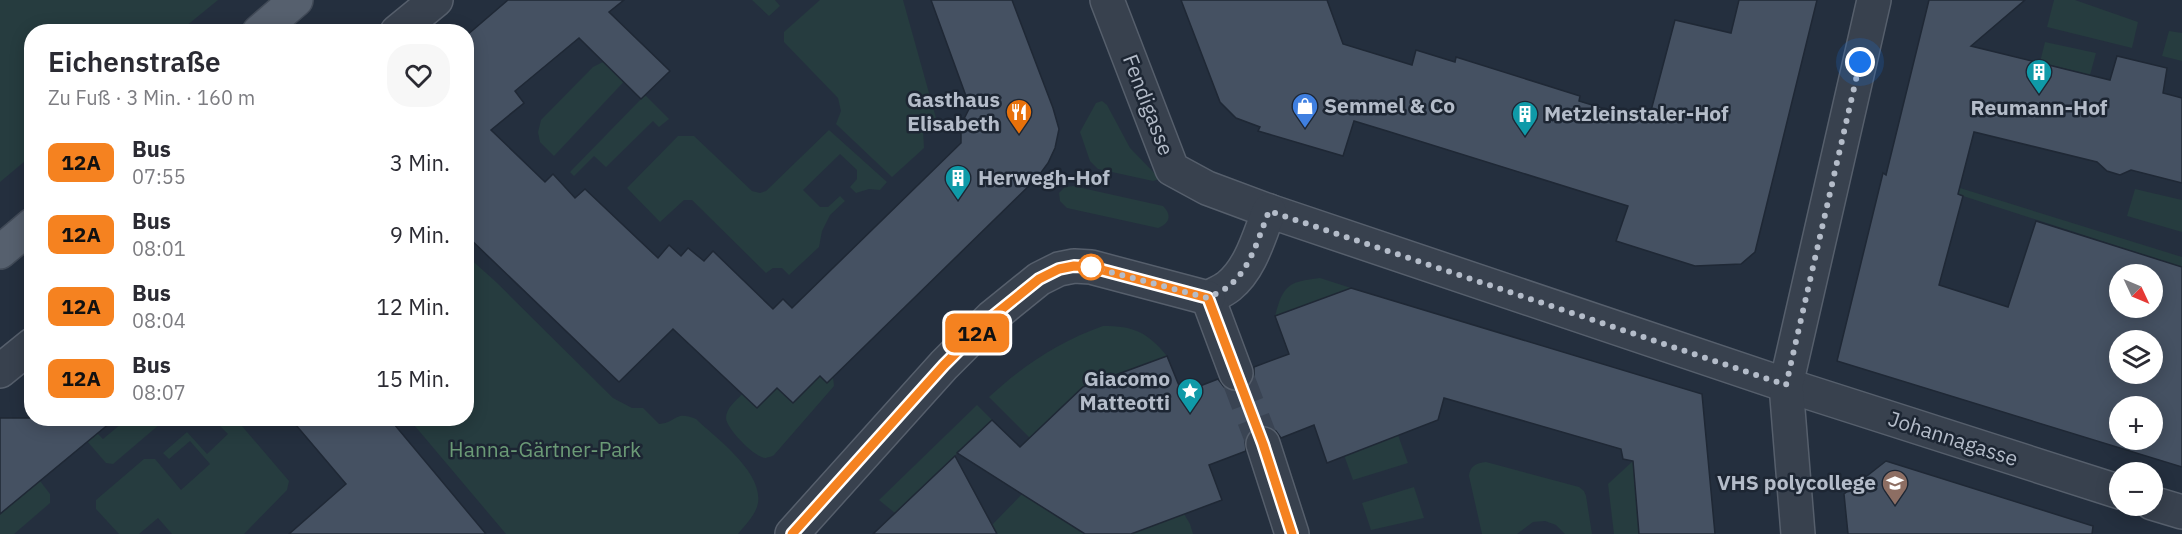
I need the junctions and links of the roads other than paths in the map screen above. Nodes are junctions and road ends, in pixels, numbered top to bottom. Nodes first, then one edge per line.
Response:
1 (296, 0) edge
2 (436, 0) edge
3 (1107, 0) edge
4 (1874, 0) edge
5 (268, 24) edge
6 (407, 24) edge
7 (1269, 211) junction
8 (24, 232) edge
9 (0, 252) edge
10 (1208, 298) junction
11 (24, 352) edge
12 (0, 371) edge
13 (1236, 373) tunnel mouth
14 (1786, 385) junction
15 (1263, 444) tunnel mouth
16 (2109, 488) edge
17 (2163, 507) edge
18 (2182, 513) edge
19 (792, 534) edge
20 (1292, 534) edge
21 (1798, 534) edge

1 - 5 main road
2 - 6 street
3 - 7 street, Fendigasse
4 - 14 street
7 - 10 street
7 - 14 street, Fendigasse
8 - 9 main road
10 - 13 street
10 - 19 street
11 - 12 street
14 - 16 street, Johannagasse
14 - 21 street
15 - 20 street
17 - 18 street

